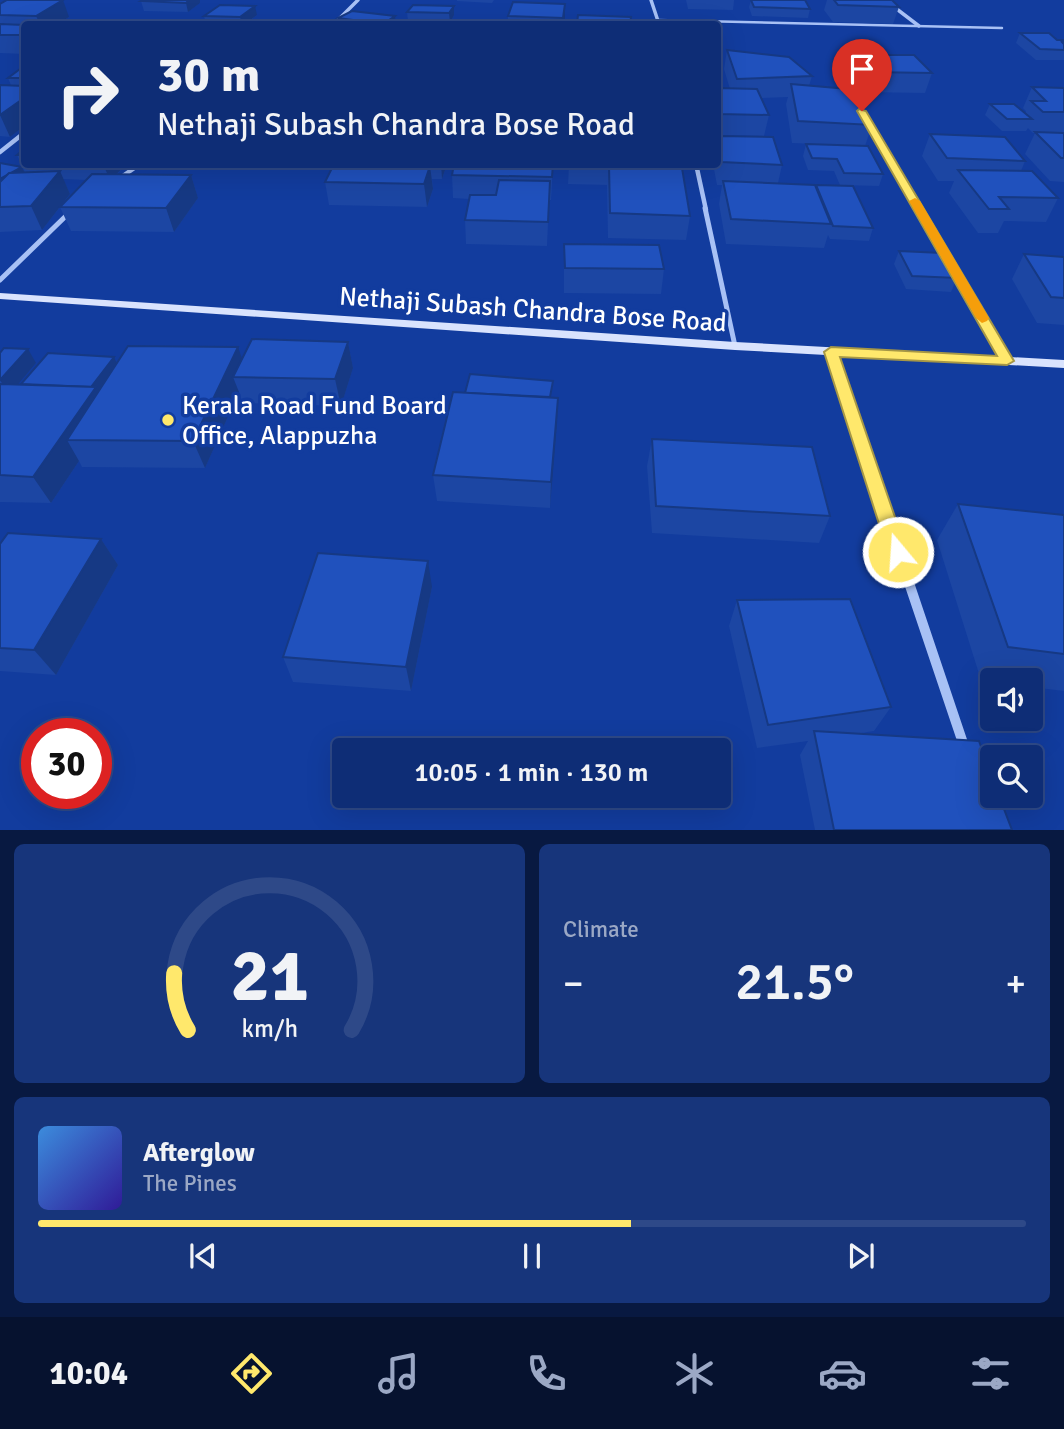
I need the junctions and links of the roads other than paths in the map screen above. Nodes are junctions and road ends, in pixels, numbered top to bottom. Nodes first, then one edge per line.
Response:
1 (358, 0) edge
2 (651, 0) edge
3 (886, 0) edge
4 (337, 21) edge
5 (658, 21) edge
6 (721, 23) edge
7 (919, 26) junction
8 (1002, 29) dead end
9 (862, 111) edge
10 (21, 135) edge
11 (0, 152) edge
12 (134, 168) edge
13 (697, 168) edge
14 (118, 179) edge
15 (73, 209) edge
16 (0, 280) edge
17 (0, 296) edge
18 (734, 345) junction
19 (831, 352) junction
20 (1007, 361) junction
21 (1064, 364) edge
22 (966, 753) edge

1 - 4 street
2 - 5 street
3 - 7 street
6 - 7 lane
7 - 8 lane
9 - 20 lane
10 - 11 street
12 - 14 street
13 - 18 street
15 - 16 street
17 - 18 main road, Nethaji Subash Chandra Bose Road
18 - 19 main road, Nethaji Subash Chandra Bose Road
19 - 20 main road, Nethaji Subash Chandra Bose Road
19 - 22 street
20 - 21 main road, Nethaji Subash Chandra Bose Road

